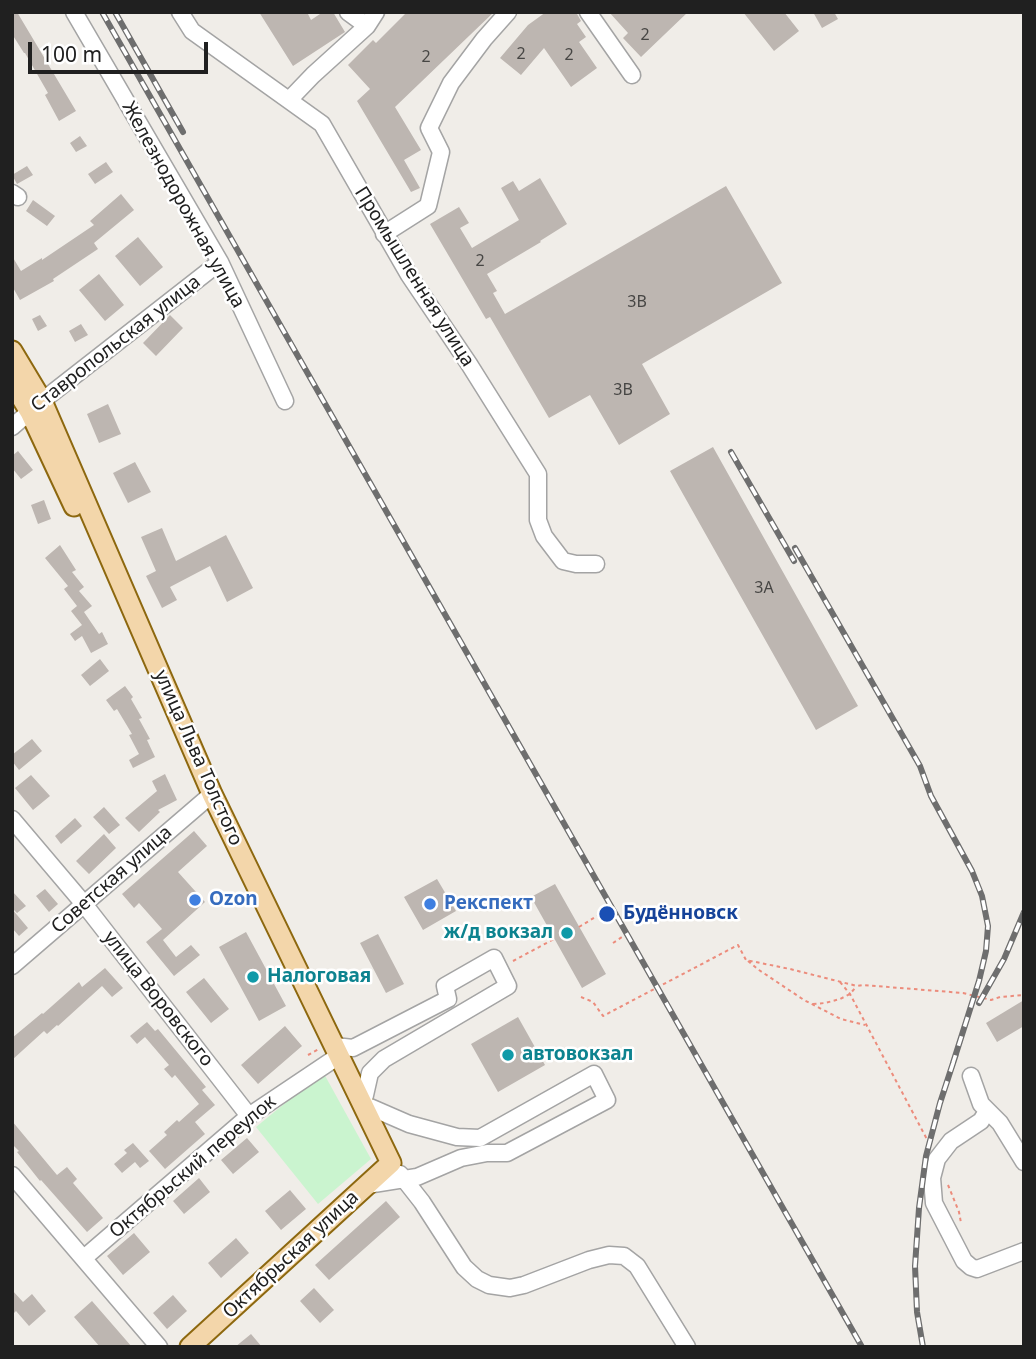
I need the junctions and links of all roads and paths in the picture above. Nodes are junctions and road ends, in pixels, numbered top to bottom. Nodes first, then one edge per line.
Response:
1 (74, 12) edge
2 (180, 12) edge
3 (348, 12) edge
4 (508, 12) edge
5 (588, 12) edge
6 (372, 19) edge
7 (632, 75) dead end
8 (289, 100) junction
9 (384, 234) junction
10 (220, 262) junction
11 (12, 351) edge
12 (12, 382) edge
13 (285, 401) dead end
14 (36, 406) junction
15 (12, 427) edge
16 (596, 564) dead end
17 (210, 796) junction
18 (12, 819) edge
19 (84, 904) junction
20 (597, 916) dead end
21 (579, 927) dead end
22 (622, 937) dead end
23 (554, 939) dead end
24 (613, 943) dead end
25 (746, 960) junction
26 (12, 965) edge
27 (499, 968) junction
28 (839, 981) junction
29 (857, 986) junction
30 (850, 995) junction
31 (1024, 995) edge
32 (582, 997) dead end
33 (812, 1004) junction
34 (866, 1026) junction
35 (338, 1050) junction
36 (971, 1076) dead end
37 (363, 1104) junction
38 (987, 1111) junction
39 (249, 1116) junction
40 (937, 1158) junction
41 (1024, 1161) edge
42 (391, 1163) junction
43 (12, 1175) edge
44 (404, 1180) junction
45 (367, 1185) junction
46 (961, 1222) dead end
47 (1024, 1251) edge
48 (84, 1258) junction
49 (159, 1347) edge
50 (190, 1347) edge
51 (687, 1347) edge

1 - 10 street, Железнодорожная улица
2 - 8 street, Промышленная улица
3 - 6 street
4 - 9 street
5 - 7 street
6 - 8 street
8 - 9 street, Промышленная улица
9 - 16 street, Промышленная улица
10 - 13 street, Железнодорожная улица
10 - 14 street, Ставропольская улица
11 - 14 main road, улица Льва Толстого
12 - 14 main road, улица Льва Толстого
14 - 15 street, Ставропольская улица
14 - 17 main road, улица Льва Толстого
17 - 19 street, Советская улица
17 - 35 main road, улица Льва Толстого
18 - 19 street, улица Воровского
19 - 26 street, Советская улица
19 - 39 street, улица Воровского
20 - 21 path
22 - 24 path
23 - 27 path
25 - 28 path
25 - 32 path
25 - 33 path
27 - 35 street
27 - 37 street
28 - 29 path
28 - 30 path
29 - 30 path
29 - 31 path
30 - 33 path
30 - 34 path
33 - 34 path
34 - 40 path
35 - 37 main road, улица Льва Толстого
35 - 39 street, Октябрьский переулок
36 - 38 street
37 - 42 main road, улица Льва Толстого
37 - 44 street
38 - 40 street
38 - 41 street
39 - 48 street, Октябрьский переулок
40 - 46 path
40 - 47 street
42 - 44 street
42 - 45 main road, Октябрьская улица
43 - 48 street
44 - 45 street
44 - 51 street
45 - 50 main road, Октябрьская улица
48 - 49 street

